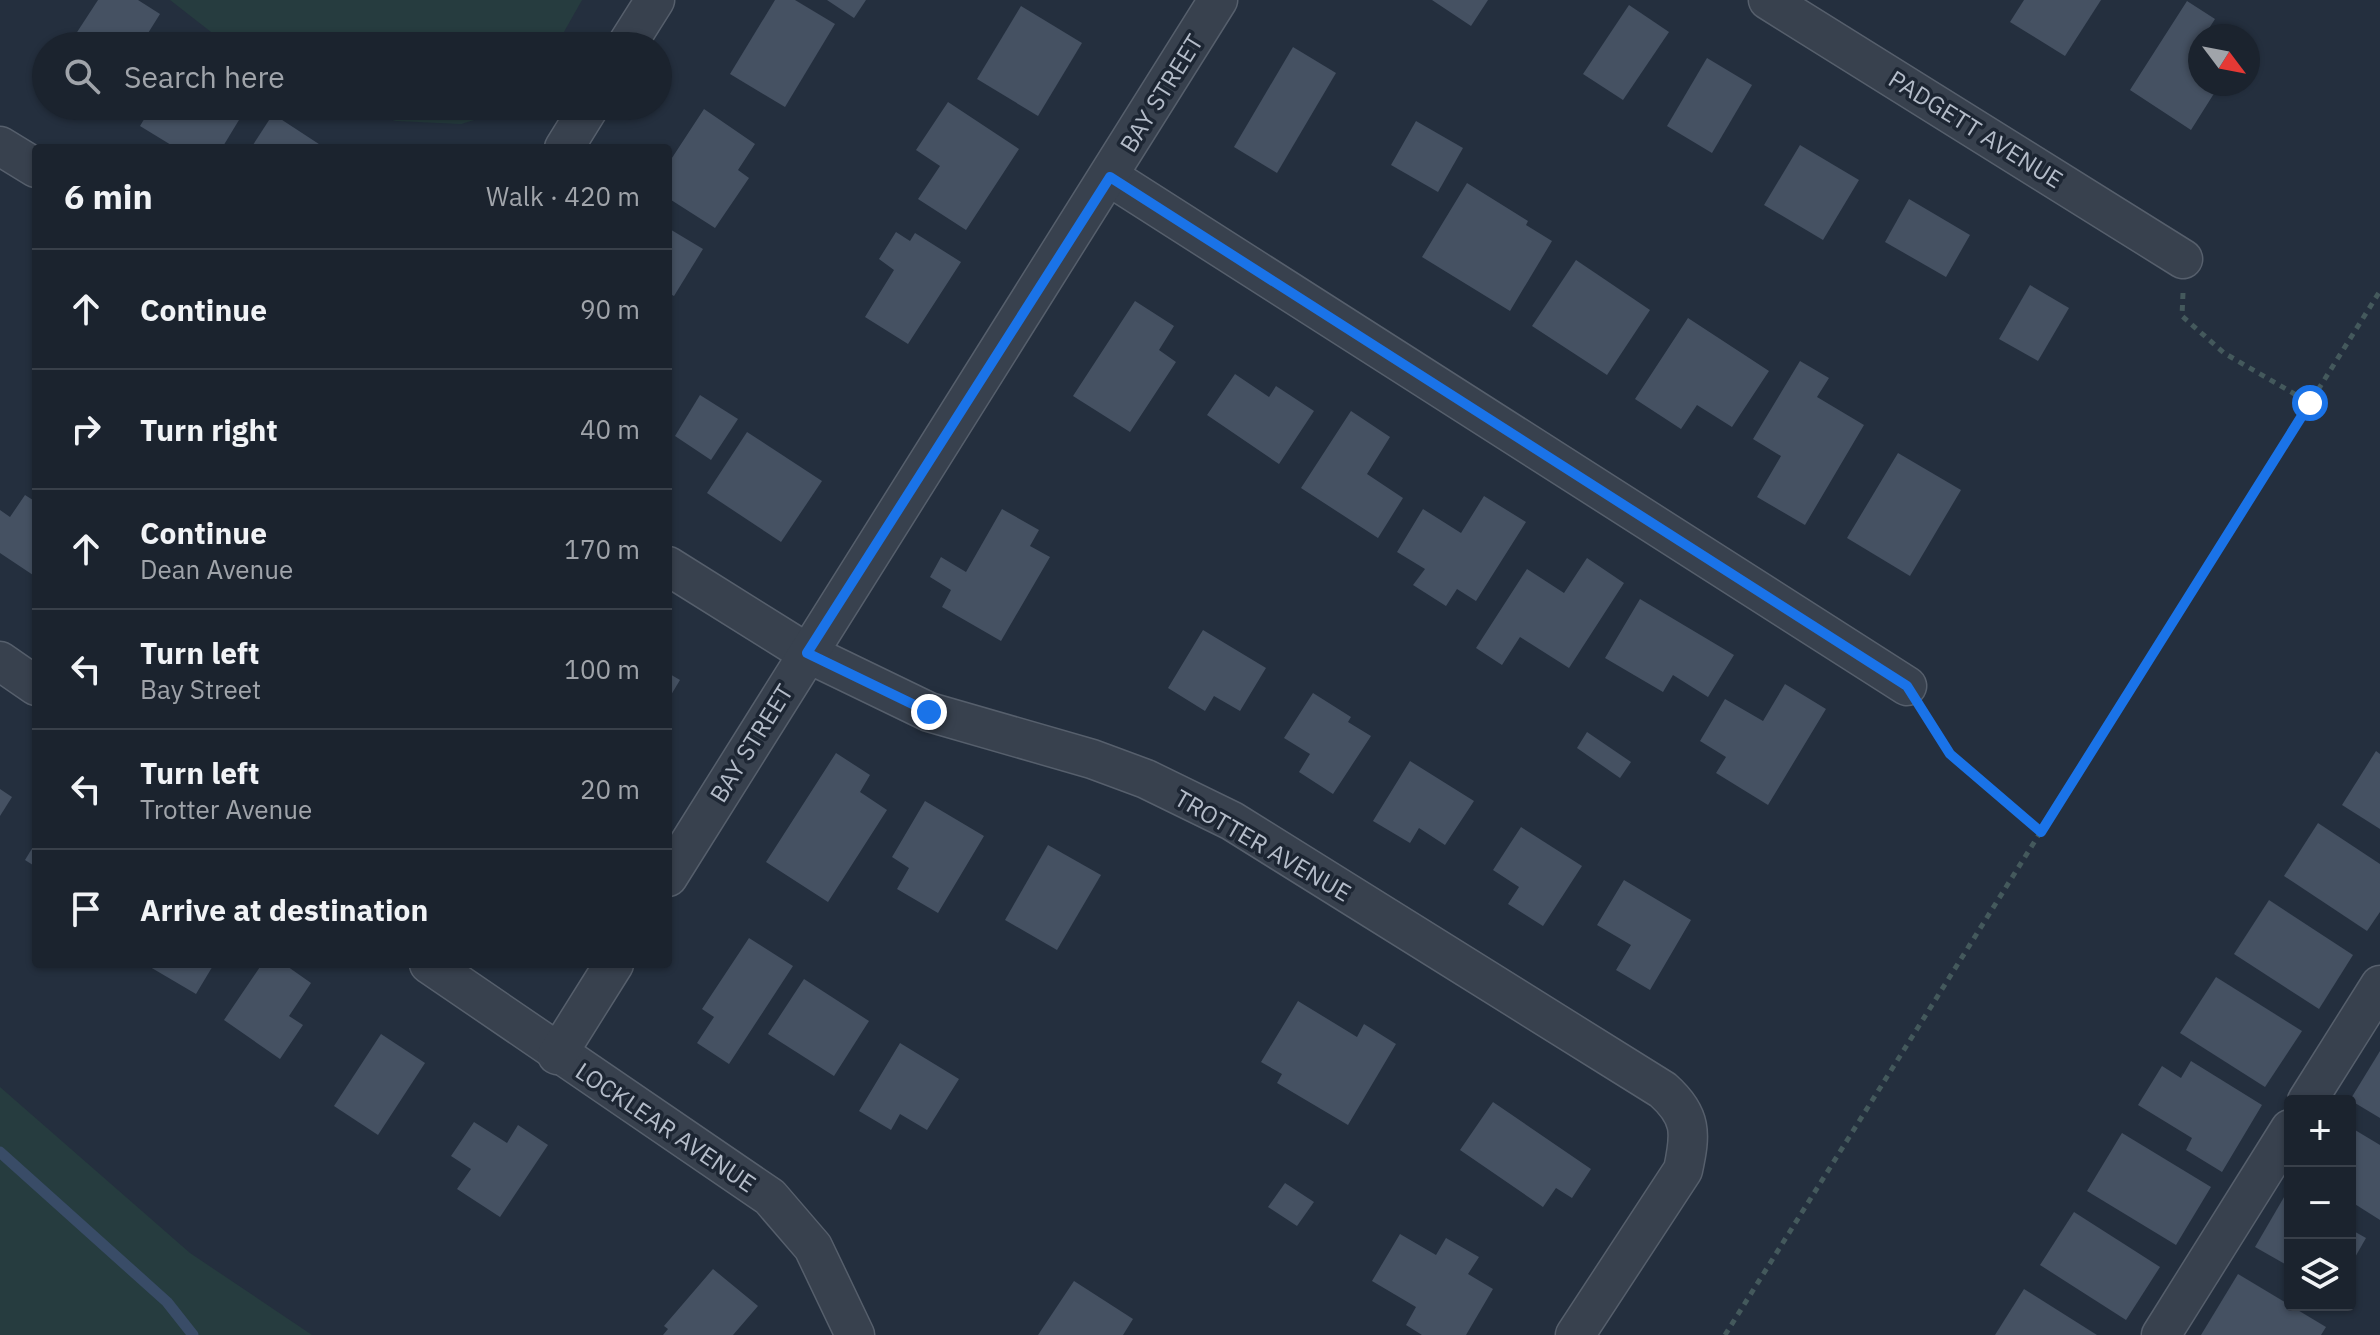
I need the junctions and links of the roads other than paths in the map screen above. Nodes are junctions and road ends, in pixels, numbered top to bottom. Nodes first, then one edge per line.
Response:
1 (655, 0) edge
2 (1218, 0) edge
3 (1768, 0) edge
4 (635, 32) edge
5 (581, 120) edge
6 (566, 144) edge
7 (0, 146) edge
8 (32, 166) edge
9 (1110, 177) junction
10 (2183, 259) road end
11 (672, 569) edge
12 (807, 653) junction
13 (0, 661) edge
14 (32, 683) edge
15 (1907, 686) road end
16 (672, 871) edge
17 (435, 968) edge
18 (611, 968) edge
19 (2380, 985) edge
20 (557, 1055) junction
21 (2311, 1095) edge
22 (2284, 1139) edge
23 (855, 1335) edge
24 (1575, 1335) edge
25 (2161, 1335) edge

1 - 4 street
2 - 9 street, BAY STREET
3 - 10 street, PADGETT AVENUE
5 - 6 street
7 - 8 street
9 - 12 street, BAY STREET
9 - 15 street
11 - 12 street, TROTTER AVENUE
12 - 16 street, BAY STREET
12 - 24 street, TROTTER AVENUE
13 - 14 street
17 - 20 street, LOCKLEAR AVENUE
18 - 20 street
19 - 21 street
20 - 23 street, LOCKLEAR AVENUE
22 - 25 street

